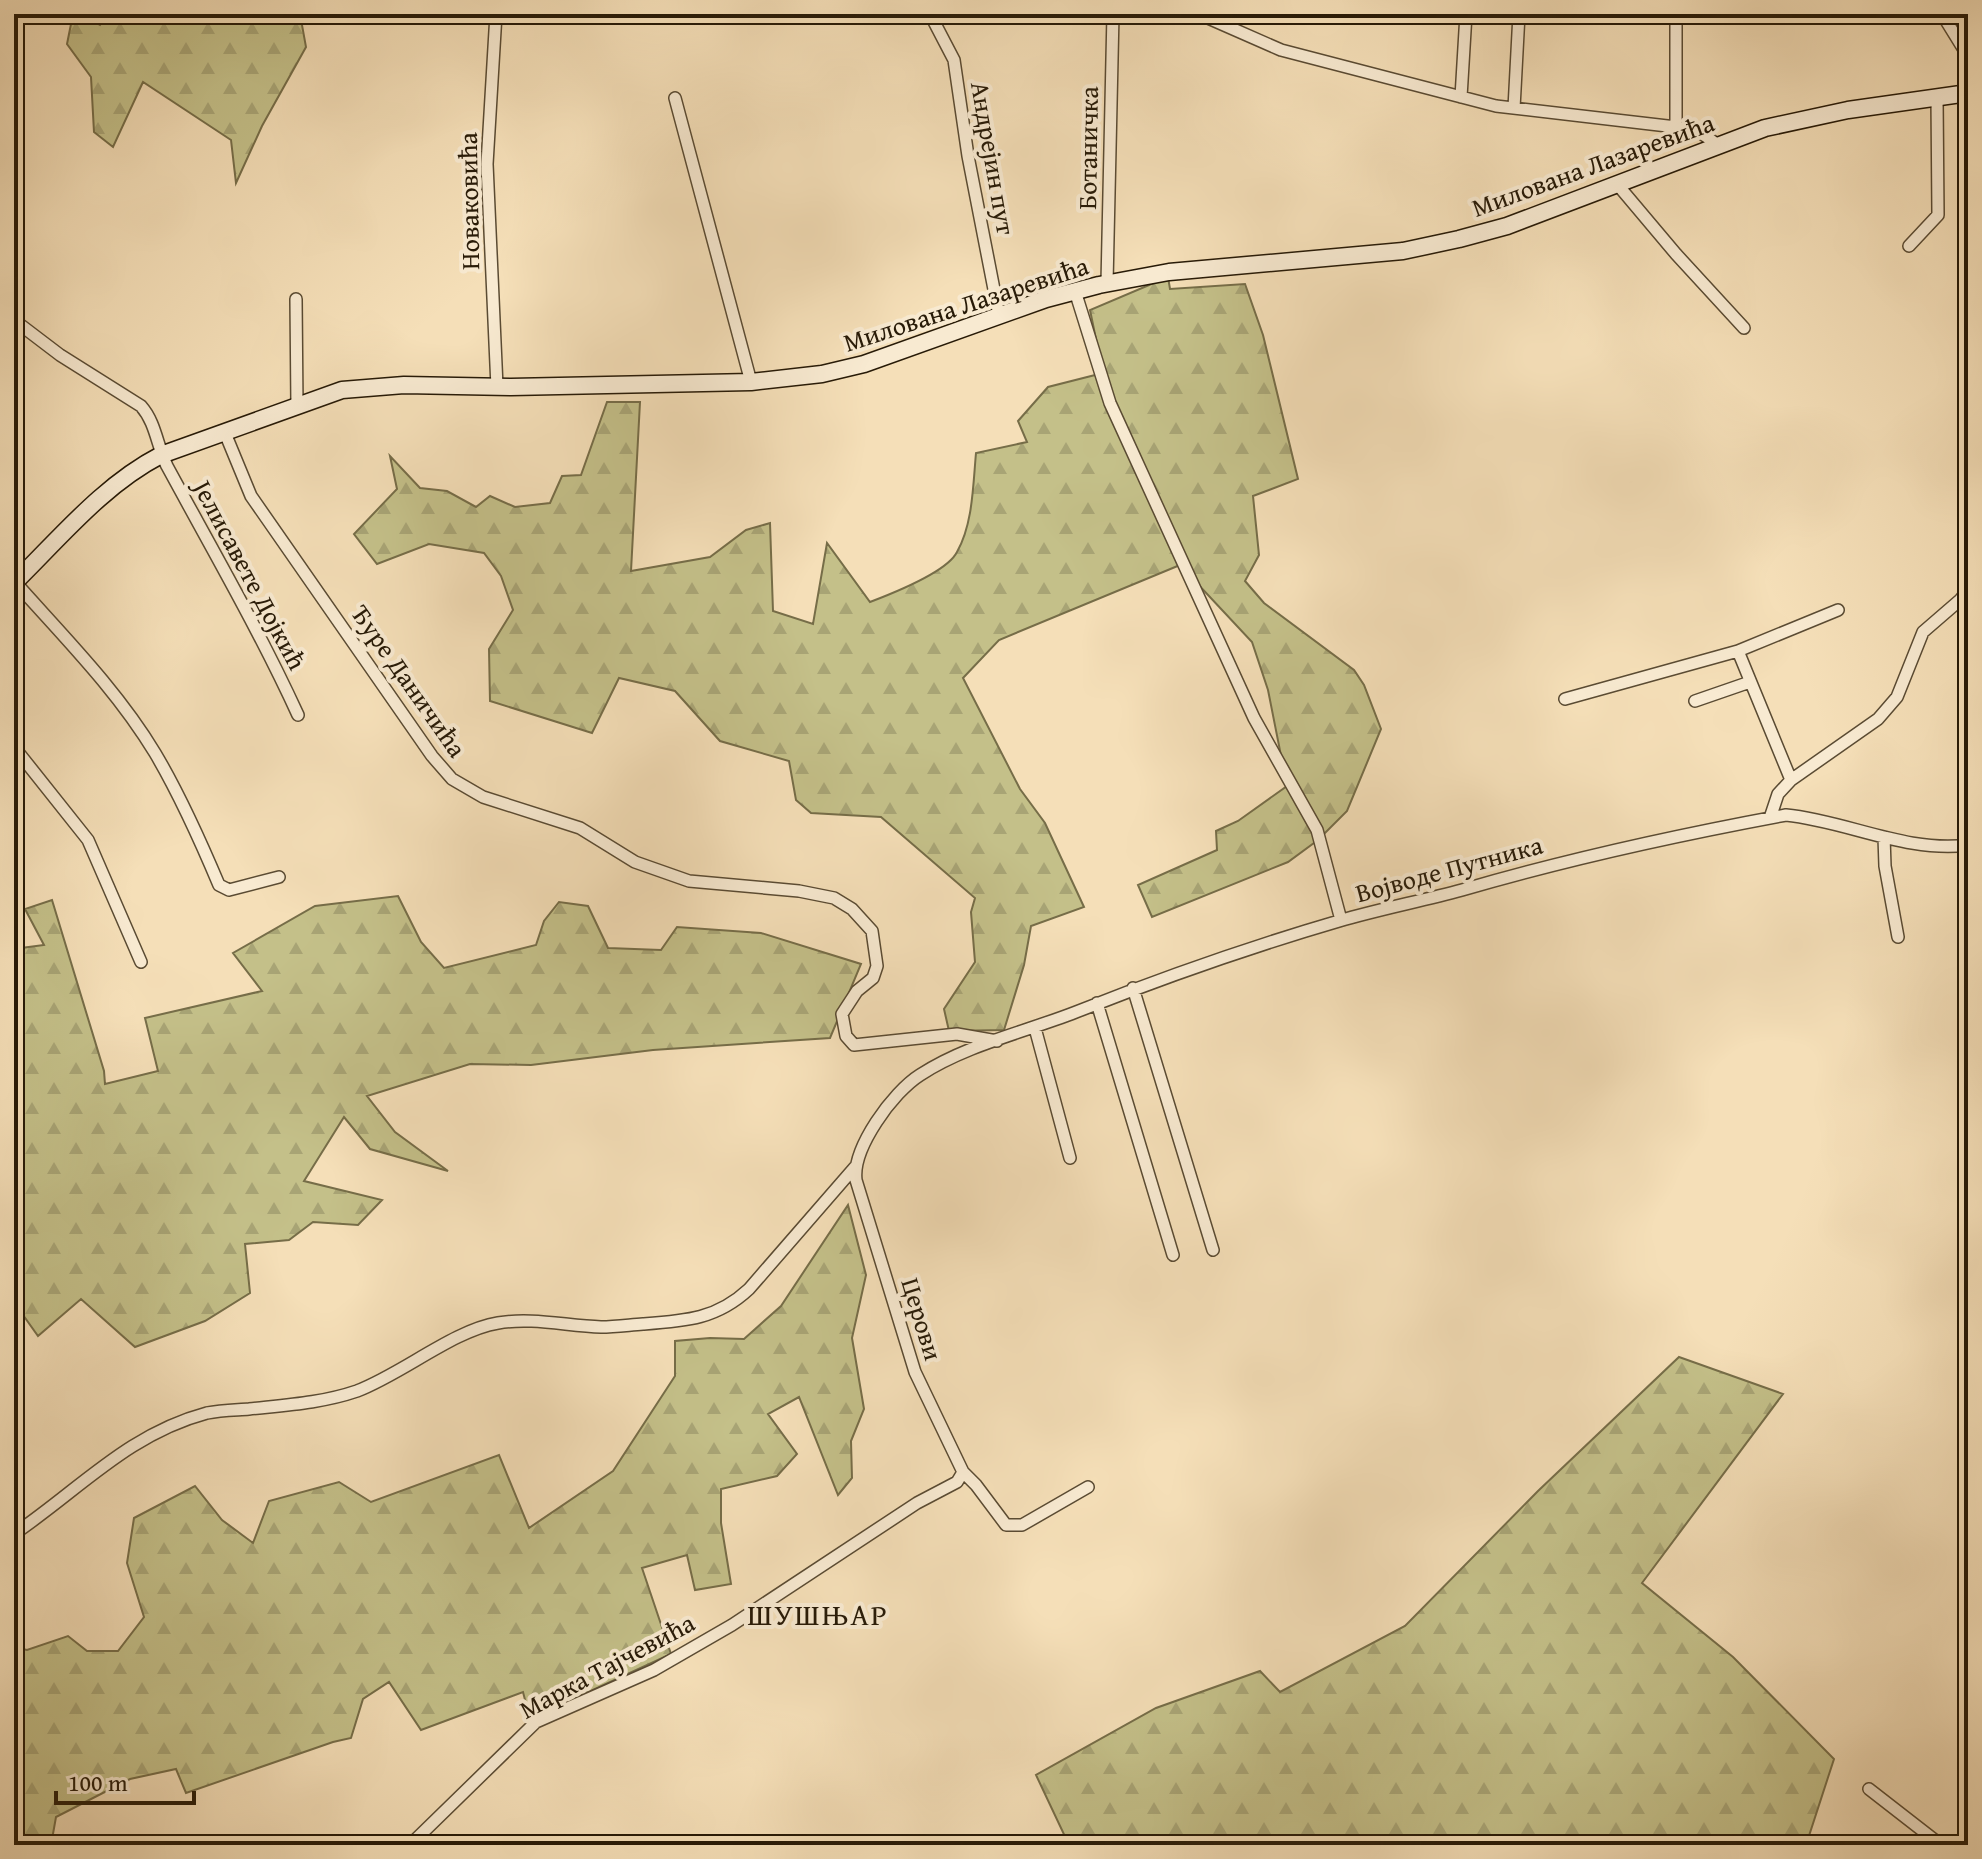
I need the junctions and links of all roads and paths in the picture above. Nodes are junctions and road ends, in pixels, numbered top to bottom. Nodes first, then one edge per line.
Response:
1 (496, 14) edge
2 (930, 14) edge
3 (1113, 14) edge
4 (1466, 14) edge
5 (1519, 14) edge
6 (1676, 14) edge
7 (1942, 14) edge
8 (1201, 15) edge
9 (1968, 56) edge
10 (1968, 93) edge
11 (1461, 97) junction
12 (675, 98) dead end
13 (1937, 98) junction
14 (1514, 108) junction
15 (1676, 127) junction
16 (1718, 145) junction
17 (1617, 184) junction
18 (1909, 246) dead end
19 (1107, 283) junction
20 (1075, 291) junction
21 (296, 299) dead end
22 (999, 315) junction
23 (14, 320) edge
24 (1744, 328) dead end
25 (751, 382) junction
26 (497, 387) junction
27 (297, 407) junction
28 (225, 433) junction
29 (161, 455) junction
30 (15, 583) edge
31 (1968, 590) edge
32 (1838, 610) dead end
33 (1738, 651) junction
34 (1750, 682) junction
35 (1565, 699) dead end
36 (1695, 701) dead end
37 (298, 715) dead end
38 (14, 747) edge
39 (1791, 780) junction
40 (1770, 818) junction
41 (1884, 837) junction
42 (1968, 845) edge
43 (279, 877) dead end
44 (1341, 920) junction
45 (1898, 937) dead end
46 (141, 962) dead end
47 (1133, 988) junction
48 (1097, 1003) junction
49 (1035, 1028) junction
50 (998, 1041) junction
51 (1070, 1158) dead end
52 (855, 1167) junction
53 (1213, 1250) dead end
54 (1173, 1255) dead end
55 (963, 1472) junction
56 (1088, 1487) dead end
57 (14, 1534) edge
58 (1869, 1789) dead end
59 (410, 1845) edge
60 (1941, 1845) edge

1 - 26 street, Новаковића
2 - 22 street, Андрејин пут
3 - 19 street, Ботаничка
4 - 11 street
5 - 14 street
6 - 15 street
7 - 9 street
8 - 11 street
10 - 13 street, Милована Лазаревића
11 - 14 street
12 - 25 street
13 - 16 street, Милована Лазаревића
13 - 18 street
14 - 15 street
15 - 16 street
16 - 17 street, Милована Лазаревића
17 - 19 street, Милована Лазаревића
17 - 24 street
19 - 20 street, Милована Лазаревића
20 - 22 street, Милована Лазаревића
20 - 44 street
21 - 27 street
22 - 25 street, Милована Лазаревића
23 - 29 street, Јелисавете Дојкић
25 - 26 street, Милована Лазаревића
26 - 27 street, Милована Лазаревића
27 - 28 street, Милована Лазаревића
28 - 29 street, Милована Лазаревића
28 - 50 street, Ђуре Даничића
29 - 30 street, Милована Лазаревића
29 - 37 street, Јелисавете Дојкић
30 - 43 street
31 - 39 street
32 - 33 street
33 - 34 street
33 - 35 street
34 - 36 street
34 - 39 street
38 - 46 street
39 - 40 street
40 - 41 street, Војводе Путника
40 - 44 street, Војводе Путника
41 - 42 street, Војводе Путника
41 - 45 street
44 - 47 street, Војводе Путника
47 - 48 street, Војводе Путника
47 - 53 street
48 - 49 street, Војводе Путника
48 - 54 street
49 - 50 street, Војводе Путника
49 - 51 street
50 - 52 street, Војводе Путника
52 - 55 street, Церови
52 - 57 street
55 - 56 street, Церови
55 - 59 street, Марка Тајчевића
58 - 60 street

